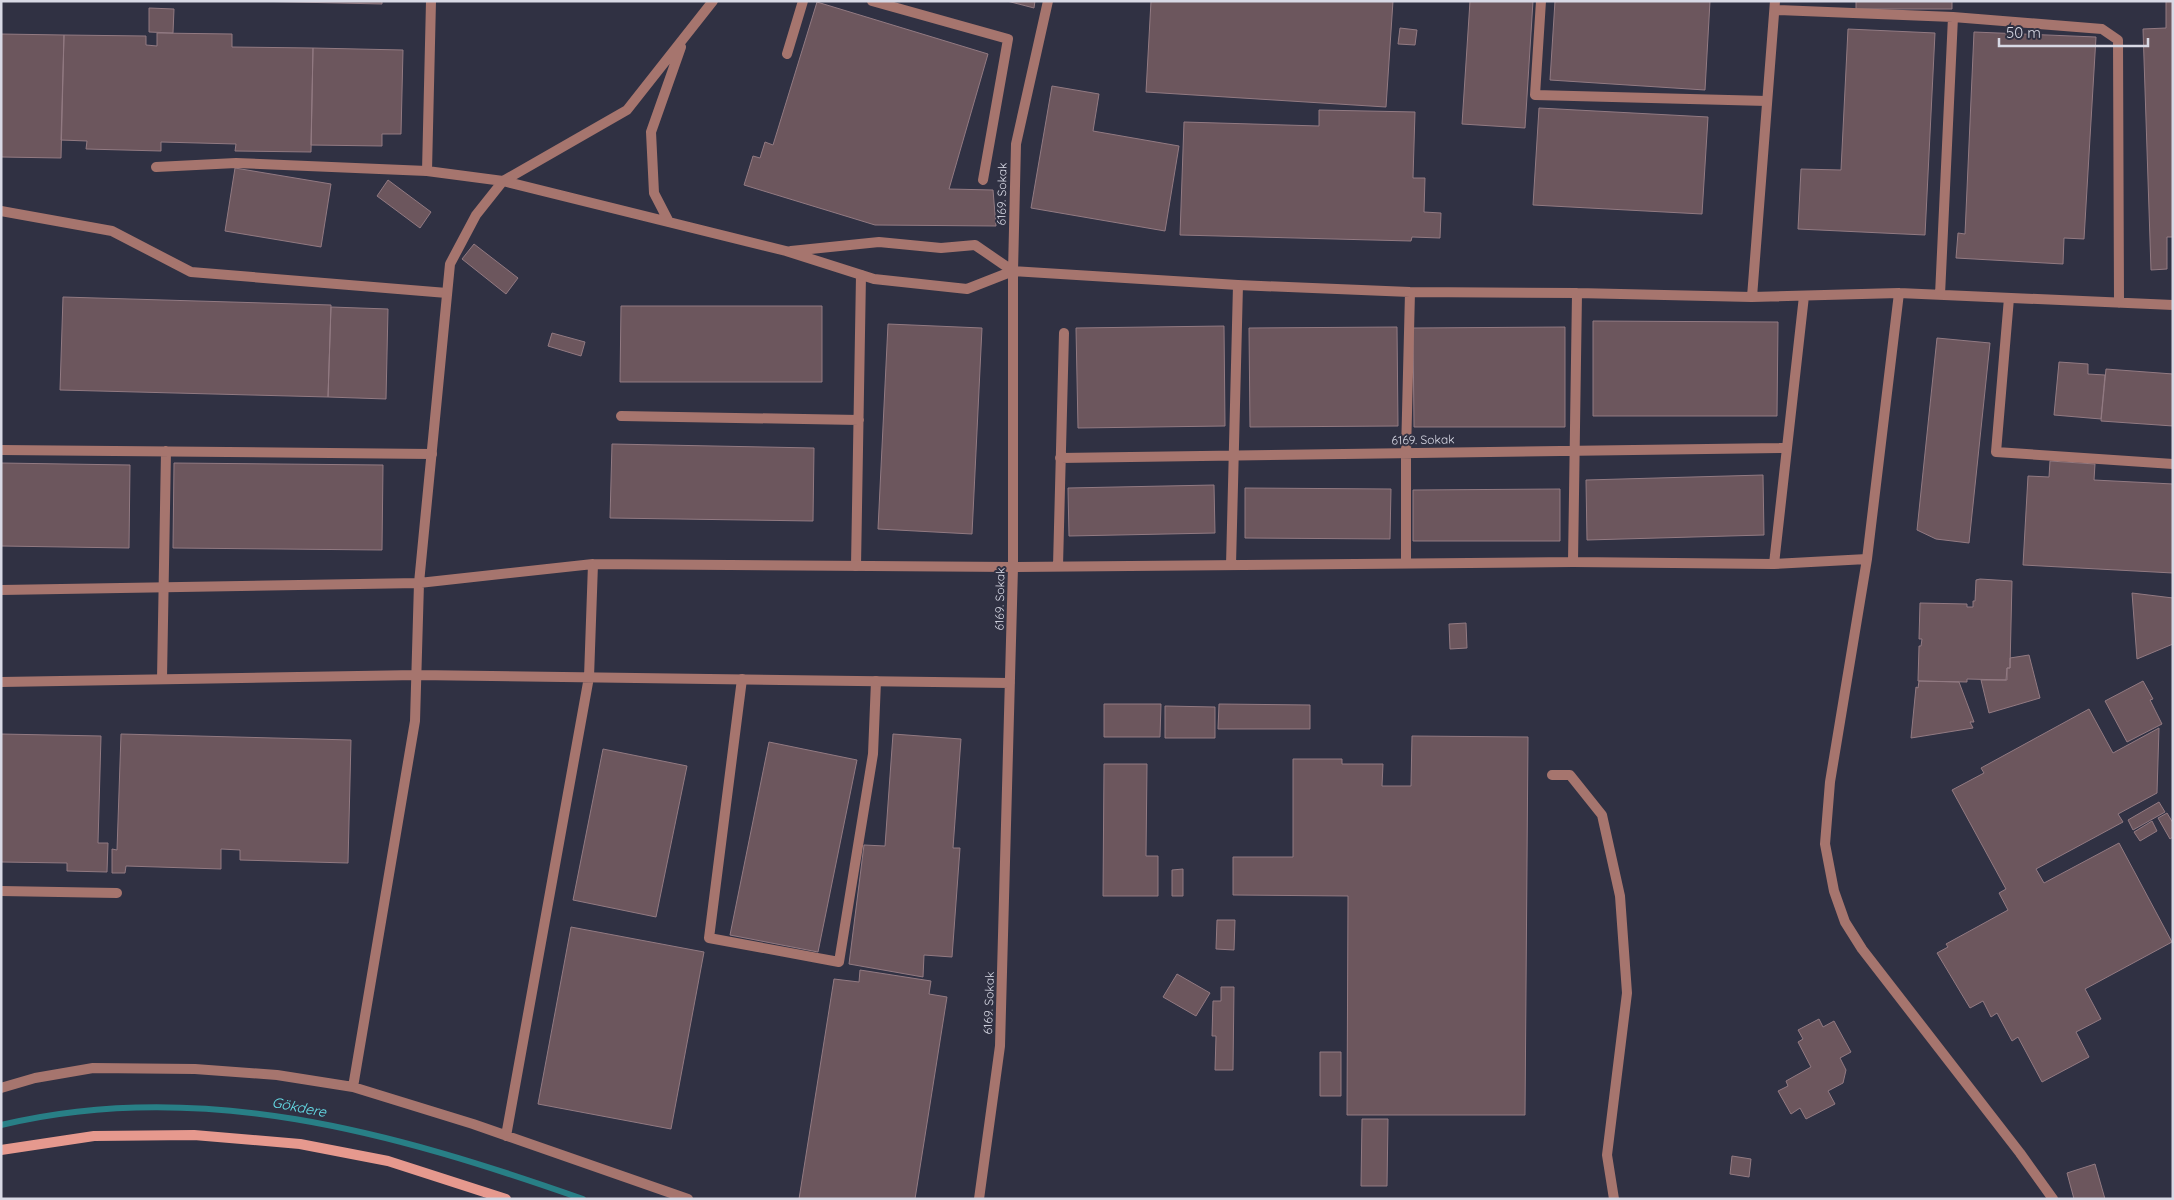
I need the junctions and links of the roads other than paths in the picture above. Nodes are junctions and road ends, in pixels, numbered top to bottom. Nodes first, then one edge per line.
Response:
1 (431, 1) edge
2 (713, 1) edge
3 (803, 1) edge
4 (872, 1) edge
5 (1048, 1) edge
6 (1541, 1) edge
7 (1775, 6) edge
8 (1953, 17) junction
9 (684, 39) junction
10 (787, 54) dead end
11 (1767, 101) junction
12 (156, 167) dead end
13 (427, 171) junction
14 (983, 180) dead end
15 (503, 181) junction
16 (1, 211) edge
17 (669, 222) junction
18 (786, 252) junction
19 (1013, 271) junction
20 (861, 275) junction
21 (1238, 285) junction
22 (1410, 292) junction
23 (447, 293) junction
24 (1577, 293) junction
25 (1899, 293) junction
26 (1940, 295) junction
27 (1804, 296) junction
28 (1752, 297) junction
29 (2009, 298) junction
30 (2120, 303) junction
31 (2173, 305) edge
32 (1064, 333) dead end
33 (621, 416) dead end
34 (859, 420) junction
35 (1786, 448) junction
36 (1, 450) edge
37 (166, 451) junction
38 (1574, 451) junction
39 (1406, 453) junction
40 (432, 454) junction
41 (1234, 455) junction
42 (1060, 458) junction
43 (2173, 464) edge
44 (1867, 559) junction
45 (1573, 562) junction
46 (1406, 563) junction
47 (593, 564) junction
48 (1774, 564) junction
49 (1231, 565) junction
50 (856, 566) junction
51 (1058, 566) junction
52 (1013, 567) junction
53 (419, 583) junction
54 (164, 588) junction
55 (1, 590) edge
56 (417, 675) junction
57 (589, 677) junction
58 (162, 679) junction
59 (742, 679) junction
60 (876, 681) junction
61 (1, 682) edge
62 (1010, 683) junction
63 (1552, 775) dead end
64 (1, 891) edge
65 (117, 893) dead end
66 (353, 1087) junction
67 (1, 1088) edge
68 (506, 1136) junction
69 (1, 1150) edge
70 (506, 1199) edge
71 (688, 1199) edge
72 (979, 1199) edge
73 (1614, 1199) edge
74 (2053, 1199) edge

1 - 13 street
2 - 9 street
3 - 10 street
4 - 14 street
5 - 19 street, 6169. Sokak
6 - 11 street
7 - 8 street
7 - 11 street
8 - 26 street
8 - 30 street
9 - 15 street
9 - 17 street
11 - 28 street
12 - 13 street
13 - 15 street
15 - 17 street
15 - 23 street
16 - 23 street
17 - 18 street
18 - 19 street
18 - 20 street
19 - 20 street
19 - 21 street
19 - 52 street, 6169. Sokak
20 - 34 street
21 - 22 street
21 - 41 street
22 - 24 street
22 - 39 street
23 - 40 street
24 - 28 street
24 - 38 street
25 - 26 street
25 - 27 street
25 - 44 street
26 - 29 street
27 - 28 street
27 - 35 street
29 - 30 street
29 - 43 street
30 - 31 street
32 - 42 street
33 - 34 street
34 - 50 street
35 - 38 street, 6169. Sokak
35 - 48 street
36 - 37 street
37 - 40 street
37 - 54 street
38 - 39 street, 6169. Sokak
38 - 45 street
39 - 41 street, 6169. Sokak
39 - 46 street
40 - 53 street
41 - 42 street, 6169. Sokak
41 - 49 street
42 - 51 street
44 - 48 street
44 - 74 street
45 - 46 street
45 - 48 street
46 - 49 street
47 - 50 street
47 - 53 street
47 - 57 street
49 - 51 street
50 - 52 street
51 - 52 street
52 - 62 street, 6169. Sokak
53 - 54 street
53 - 56 street
54 - 55 street
54 - 58 street
56 - 57 street
56 - 58 street
56 - 66 street
57 - 59 street
57 - 68 street
58 - 61 street
59 - 60 street
59 - 60 street
60 - 62 street
62 - 72 street, 6169. Sokak
63 - 73 street
64 - 65 street
66 - 67 street
66 - 68 street
68 - 71 street
69 - 70 main road

